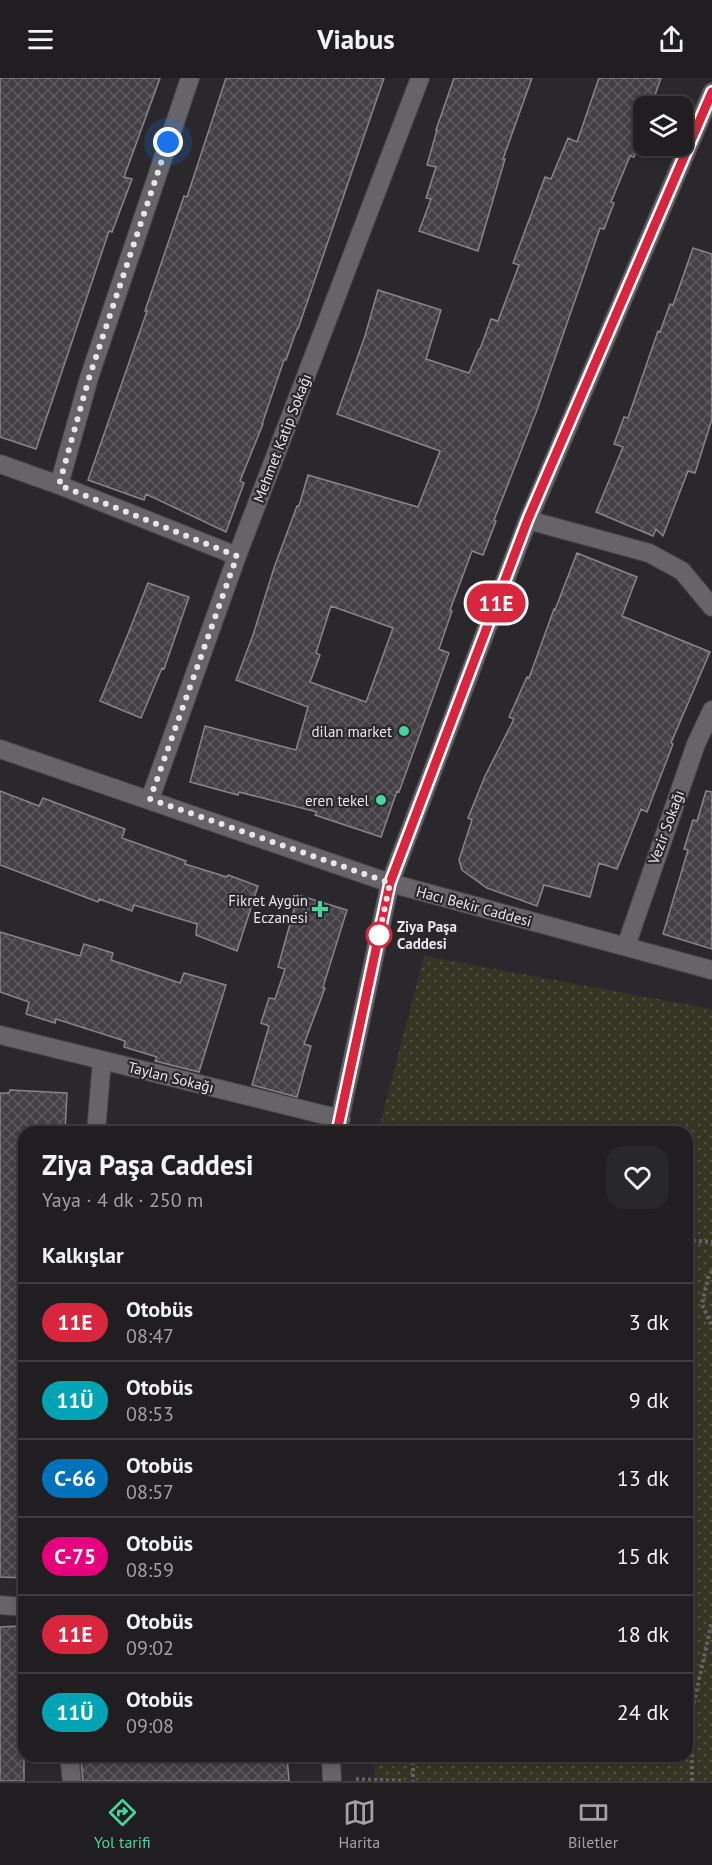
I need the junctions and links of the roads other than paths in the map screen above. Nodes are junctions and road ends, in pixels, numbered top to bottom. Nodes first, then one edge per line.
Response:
1 (190, 78) edge
2 (420, 78) edge
3 (712, 92) edge
4 (0, 464) edge
5 (59, 485) junction
6 (528, 519) junction
7 (237, 556) junction
8 (712, 606) edge
9 (712, 710) edge
10 (0, 749) edge
11 (150, 799) junction
12 (390, 883) junction
13 (626, 946) junction
14 (712, 970) edge
15 (0, 1035) edge
16 (102, 1060) junction
17 (96, 1126) edge
18 (339, 1126) edge
19 (0, 1605) edge
20 (18, 1606) edge
21 (70, 1762) edge
22 (331, 1762) edge
23 (332, 1780) edge
24 (72, 1781) edge

1 - 5 street
2 - 7 street, Mehmet Katip Sokağı
3 - 6 street
4 - 5 street
5 - 7 street
6 - 8 street
6 - 12 street
7 - 11 street, Mehmet Katip Sokağı
9 - 13 street, Vezir Sokağı
10 - 11 street, Hacı Bekir Caddesi
11 - 12 street, Hacı Bekir Caddesi
12 - 13 street, Hacı Bekir Caddesi
12 - 18 street
13 - 14 street, Hacı Bekir Caddesi
15 - 16 street, Taylan Sokağı
16 - 17 street
16 - 18 street, Taylan Sokağı
19 - 20 street
21 - 24 street
22 - 23 street

